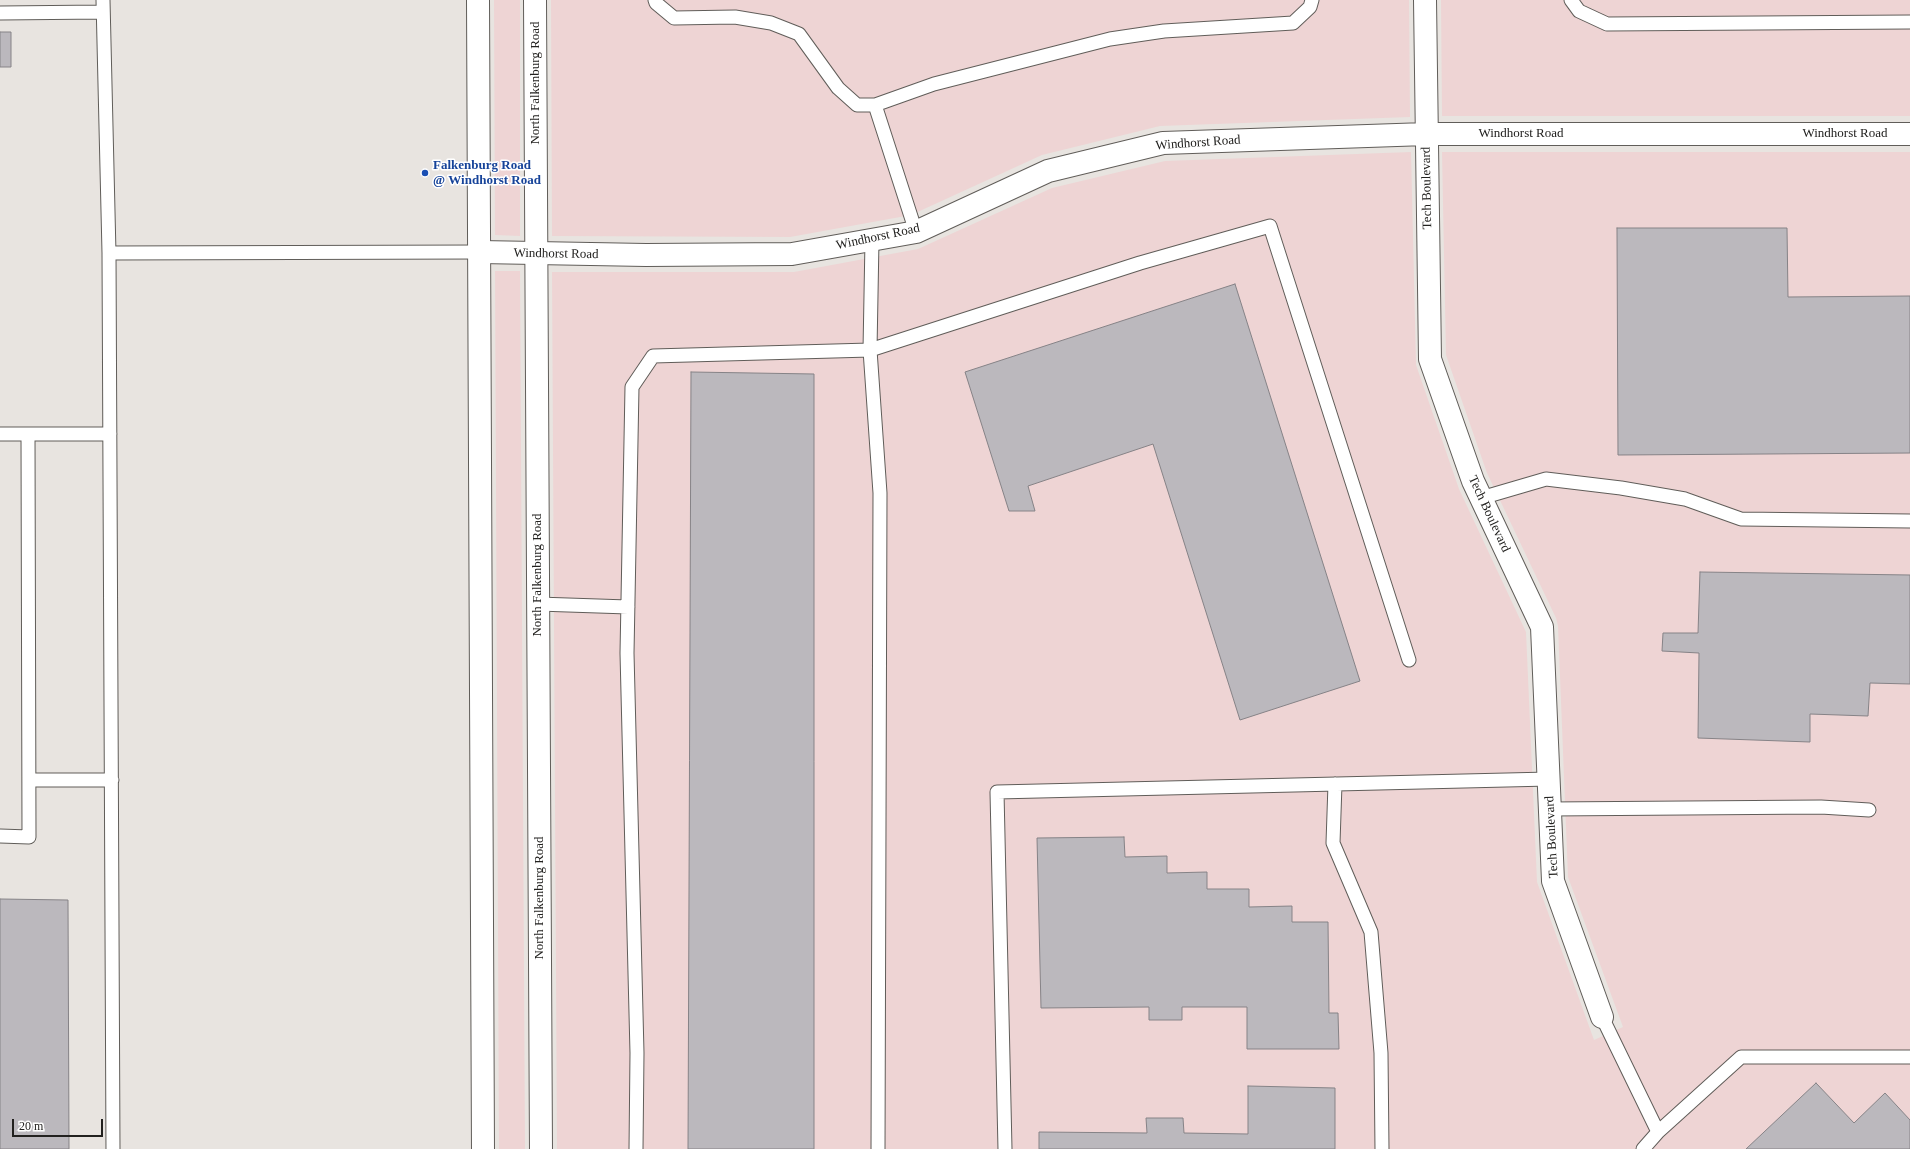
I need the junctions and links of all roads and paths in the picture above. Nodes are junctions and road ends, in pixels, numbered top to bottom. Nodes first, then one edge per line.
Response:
1 (478, 0) edge
2 (535, 0) edge
3 (654, 0) edge
4 (1312, 0) edge
5 (1425, 0) edge
6 (1571, 0) edge
7 (103, 6) edge
8 (0, 13) edge
9 (1910, 22) edge
10 (874, 105) junction
11 (1426, 134) junction
12 (1910, 134) edge
13 (916, 232) junction
14 (872, 240) junction
15 (480, 252) junction
16 (109, 253) junction
17 (536, 253) junction
18 (870, 350) junction
19 (0, 434) edge
20 (28, 434) junction
21 (110, 434) junction
22 (1481, 498) junction
23 (1910, 521) edge
24 (538, 604) junction
25 (628, 607) junction
26 (1409, 660) dead end
27 (1549, 779) junction
28 (29, 780) junction
29 (112, 780) junction
30 (1335, 784) junction
31 (1550, 810) junction
32 (1869, 810) dead end
33 (0, 836) edge
34 (1602, 1017) joint
35 (1910, 1057) edge
36 (1658, 1132) junction
37 (114, 1149) edge
38 (483, 1149) edge
39 (541, 1149) edge
40 (636, 1149) edge
41 (878, 1149) edge
42 (1005, 1149) edge
43 (1382, 1149) edge
44 (1643, 1149) edge

1 - 15 street
2 - 17 street, North Falkenburg Road
3 - 10 lane
4 - 10 lane
5 - 11 street, Tech Boulevard
6 - 9 lane
7 - 8 lane
7 - 16 lane
10 - 13 lane
11 - 12 street, Windhorst Road
11 - 13 street, Windhorst Road
11 - 22 street, Tech Boulevard
13 - 14 street, Windhorst Road
14 - 17 street, Windhorst Road
14 - 18 lane
15 - 16 lane
15 - 17 street, Windhorst Road
15 - 38 street
16 - 21 lane
17 - 24 street, North Falkenburg Road
18 - 25 lane
18 - 26 lane
18 - 41 lane
19 - 20 lane
20 - 21 lane
20 - 28 lane
21 - 29 lane
22 - 23 lane
22 - 27 street, Tech Boulevard
24 - 25 lane
24 - 39 street, North Falkenburg Road
25 - 40 lane
27 - 30 lane
27 - 31 street, Tech Boulevard
28 - 29 lane
28 - 33 lane
29 - 37 lane
30 - 42 lane
30 - 43 lane
31 - 32 lane
31 - 34 street, Tech Boulevard
34 - 36 lane
35 - 36 lane
36 - 44 lane

